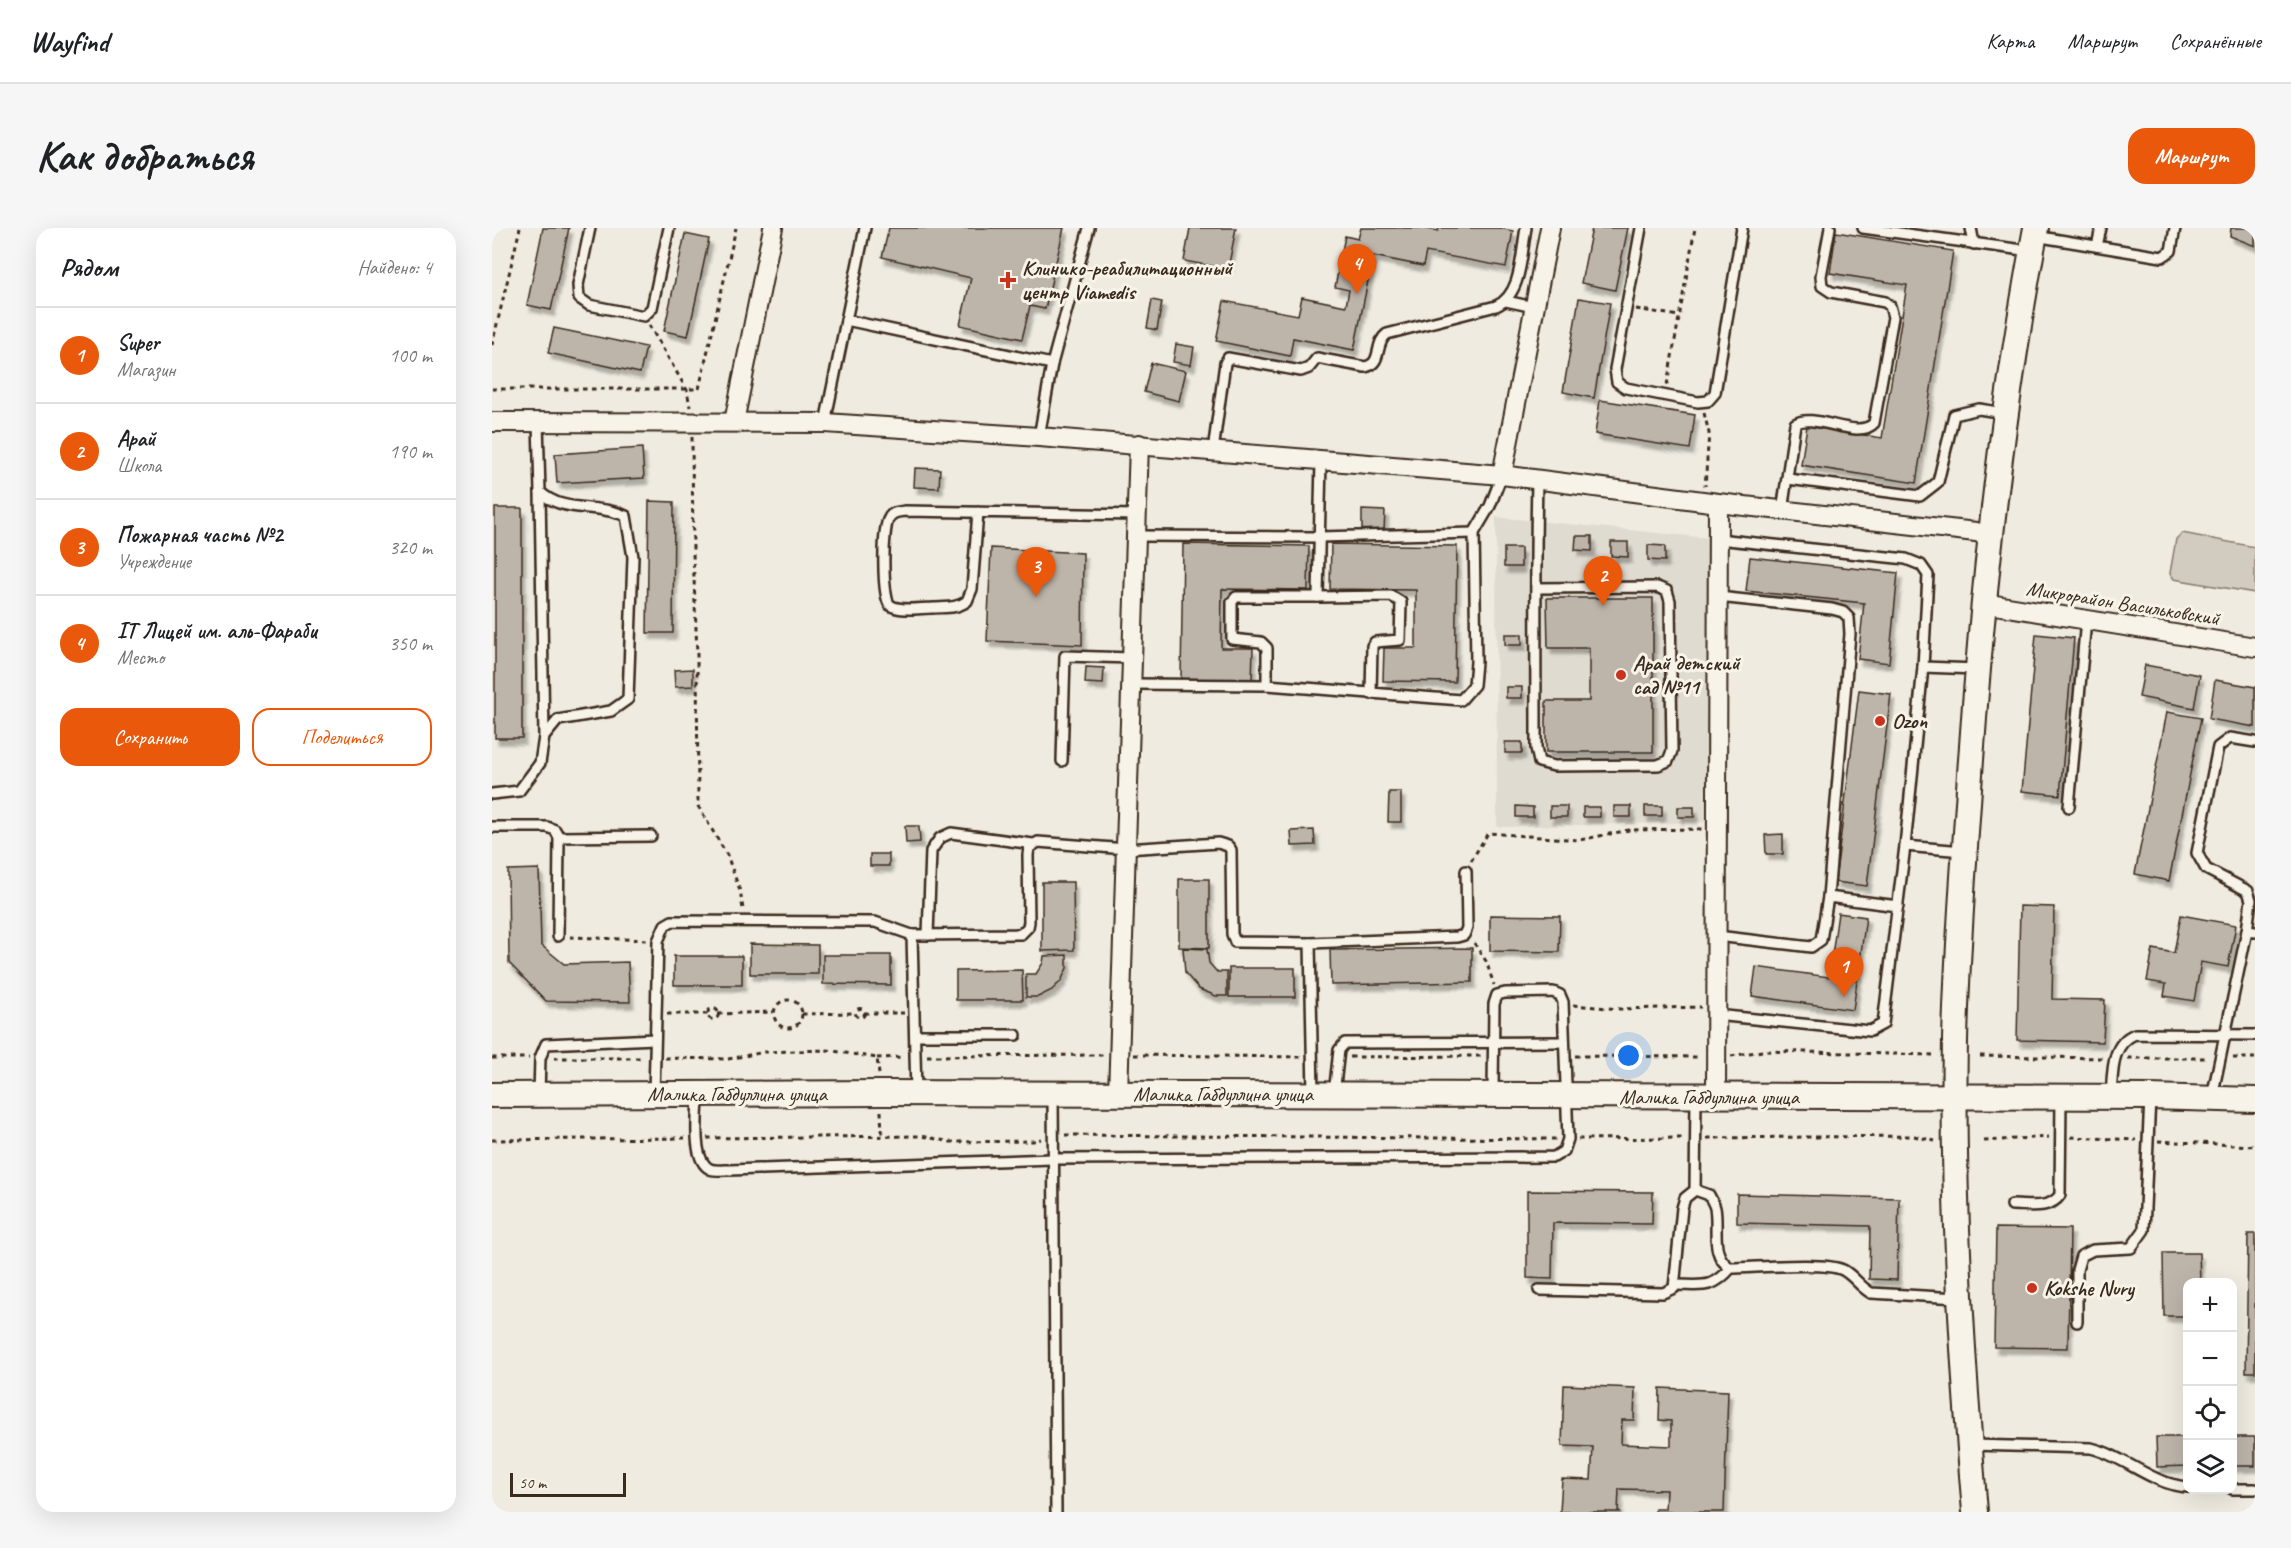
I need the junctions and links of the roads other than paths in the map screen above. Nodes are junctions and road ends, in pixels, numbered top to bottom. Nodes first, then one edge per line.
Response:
1 (590, 228) edge
2 (669, 228) edge
3 (773, 228) edge
4 (865, 228) edge
5 (1089, 228) edge
6 (1526, 228) edge
7 (1550, 228) edge
8 (1641, 228) edge
9 (1742, 228) edge
10 (1830, 228) edge
11 (1863, 228) edge
12 (1971, 228) edge
13 (2101, 228) edge
14 (2175, 228) edge
15 (2034, 239) edge
16 (1974, 244) junction
17 (2097, 246) junction
18 (1506, 301) junction
19 (1534, 307) junction
20 (846, 320) junction
21 (1052, 364) junction
22 (2007, 413) junction
23 (492, 422) edge
24 (538, 422) junction
25 (734, 422) junction
26 (825, 423) junction
27 (1039, 437) junction
28 (1139, 444) junction
29 (1213, 451) junction
30 (1321, 460) junction
31 (1502, 475) junction
32 (1788, 479) junction
33 (1538, 480) junction
34 (540, 492) junction
35 (1714, 503) junction
36 (1782, 511) junction
37 (978, 512) junction
38 (1137, 515) junction
39 (1474, 534) junction
40 (1136, 536) junction
41 (1992, 536) junction
42 (1319, 537) junction
43 (1718, 539) junction
44 (1536, 588) junction
45 (1318, 597) junction
46 (1718, 597) junction
47 (1983, 603) junction
48 (2086, 620) junction
49 (2255, 647) edge
50 (1132, 658) junction
51 (1923, 667) junction
52 (1977, 669) junction
53 (1132, 684) junction
54 (1267, 685) junction
55 (1371, 694) junction
56 (544, 737) junction
57 (2255, 742) edge
58 (1062, 761) dead end
59 (492, 794) edge
60 (2069, 807) dead end
61 (492, 827) edge
62 (651, 836) dead end
63 (559, 837) junction
64 (1033, 844) junction
65 (1905, 846) junction
66 (1126, 849) junction
67 (1965, 851) junction
68 (1466, 871) road end
69 (1828, 897) junction
70 (1898, 906) junction
71 (2251, 932) edge
72 (928, 935) junction
73 (558, 936) road end
74 (912, 936) junction
75 (1717, 936) junction
76 (1310, 943) junction
77 (1716, 1011) junction
78 (915, 1035) junction
79 (1016, 1035) dead end
80 (2224, 1035) junction
81 (2255, 1035) edge
82 (655, 1039) junction
83 (1493, 1042) junction
84 (1564, 1042) junction
85 (916, 1093) junction
86 (539, 1094) junction
87 (654, 1094) junction
88 (698, 1094) junction
89 (1053, 1094) junction
90 (1118, 1094) junction
91 (492, 1095) edge
92 (1323, 1095) junction
93 (1492, 1096) junction
94 (1565, 1096) junction
95 (1706, 1097) junction
96 (2061, 1097) junction
97 (2111, 1097) junction
98 (2150, 1097) junction
99 (1955, 1098) junction
100 (2212, 1099) junction
101 (2255, 1100) edge
102 (1052, 1159) junction
103 (1695, 1190) junction
104 (2012, 1205) dead end
105 (1731, 1268) junction
106 (1676, 1285) junction
107 (1539, 1290) dead end
108 (1960, 1298) junction
109 (2077, 1322) dead end
110 (1970, 1444) junction
111 (2183, 1486) edge
112 (2237, 1488) edge
113 (2255, 1489) edge
114 (1056, 1512) edge
115 (1975, 1512) edge

1 - 2 lane
3 - 25 street
4 - 20 lane
5 - 21 lane
6 - 18 lane
7 - 19 street
8 - 9 lane
10 - 32 lane
11 - 16 lane
12 - 16 lane
13 - 17 lane
14 - 17 lane
15 - 16 lane
15 - 17 lane
15 - 22 street
18 - 19 lane
18 - 29 lane
19 - 31 street
20 - 21 lane
20 - 26 lane
21 - 27 lane
22 - 32 lane
22 - 41 street
23 - 24 street
24 - 25 street
24 - 34 lane
25 - 26 street
26 - 27 street
27 - 28 street
28 - 29 street
28 - 38 street
29 - 30 street
30 - 31 street
30 - 42 lane
31 - 33 street
31 - 39 lane
32 - 36 lane
33 - 35 street
33 - 44 lane
34 - 56 lane
34 - 56 lane
35 - 36 street
35 - 43 street
36 - 41 street
37 - 37 lane
37 - 38 lane
38 - 40 street
39 - 42 lane
39 - 55 lane
40 - 42 lane
40 - 50 street
41 - 47 street
42 - 45 lane
43 - 46 street
43 - 51 lane
44 - 44 lane
45 - 54 lane
45 - 55 lane
46 - 69 lane
46 - 75 street
47 - 48 street, Микрорайон Васильковский
47 - 52 street
48 - 49 street, Микрорайон Васильковский
48 - 60 lane
50 - 53 street
50 - 58 lane
51 - 52 lane
51 - 65 lane
52 - 67 street
53 - 54 lane
53 - 66 street
54 - 55 lane
56 - 59 lane
57 - 71 lane
61 - 63 lane
62 - 63 lane
63 - 73 lane
64 - 66 lane
64 - 72 lane
64 - 72 lane
65 - 67 lane
65 - 70 lane
66 - 76 lane
66 - 90 street
67 - 99 street
68 - 76 lane
69 - 70 lane
69 - 75 lane
70 - 77 lane
71 - 80 lane
72 - 74 lane
74 - 78 lane
74 - 82 lane
75 - 77 street
76 - 92 lane
77 - 95 street
78 - 79 lane
78 - 85 lane
80 - 81 lane
80 - 97 lane
80 - 100 lane
82 - 86 lane
82 - 87 lane
83 - 84 lane
83 - 84 lane
83 - 92 lane
83 - 93 lane
84 - 94 lane
85 - 88 street, Малика Габдуллина улица
85 - 89 street, Малика Габдуллина улица
86 - 87 street, Малика Габдуллина улица
86 - 91 street, Малика Габдуллина улица
87 - 88 street, Малика Габдуллина улица
88 - 102 lane
89 - 90 street, Малика Габдуллина улица
89 - 102 lane
90 - 92 street, Малика Габдуллина улица
92 - 93 street, Малика Габдуллина улица
93 - 94 street, Малика Габдуллина улица
94 - 95 street, Малика Габдуллина улица
94 - 102 lane
95 - 99 street, Малика Габдуллина улица
95 - 103 lane
96 - 97 street, Малика Габдуллина улица
96 - 99 street, Малика Габдуллина улица
96 - 104 lane
97 - 98 street, Малика Габдуллина улица
98 - 100 street, Малика Габдуллина улица
98 - 109 lane
99 - 108 street
100 - 101 street, Малика Габдуллина улица
102 - 114 lane
103 - 105 lane
103 - 106 lane
105 - 106 lane
105 - 108 lane
106 - 107 lane
108 - 110 street
110 - 111 lane
110 - 115 street
112 - 113 lane

